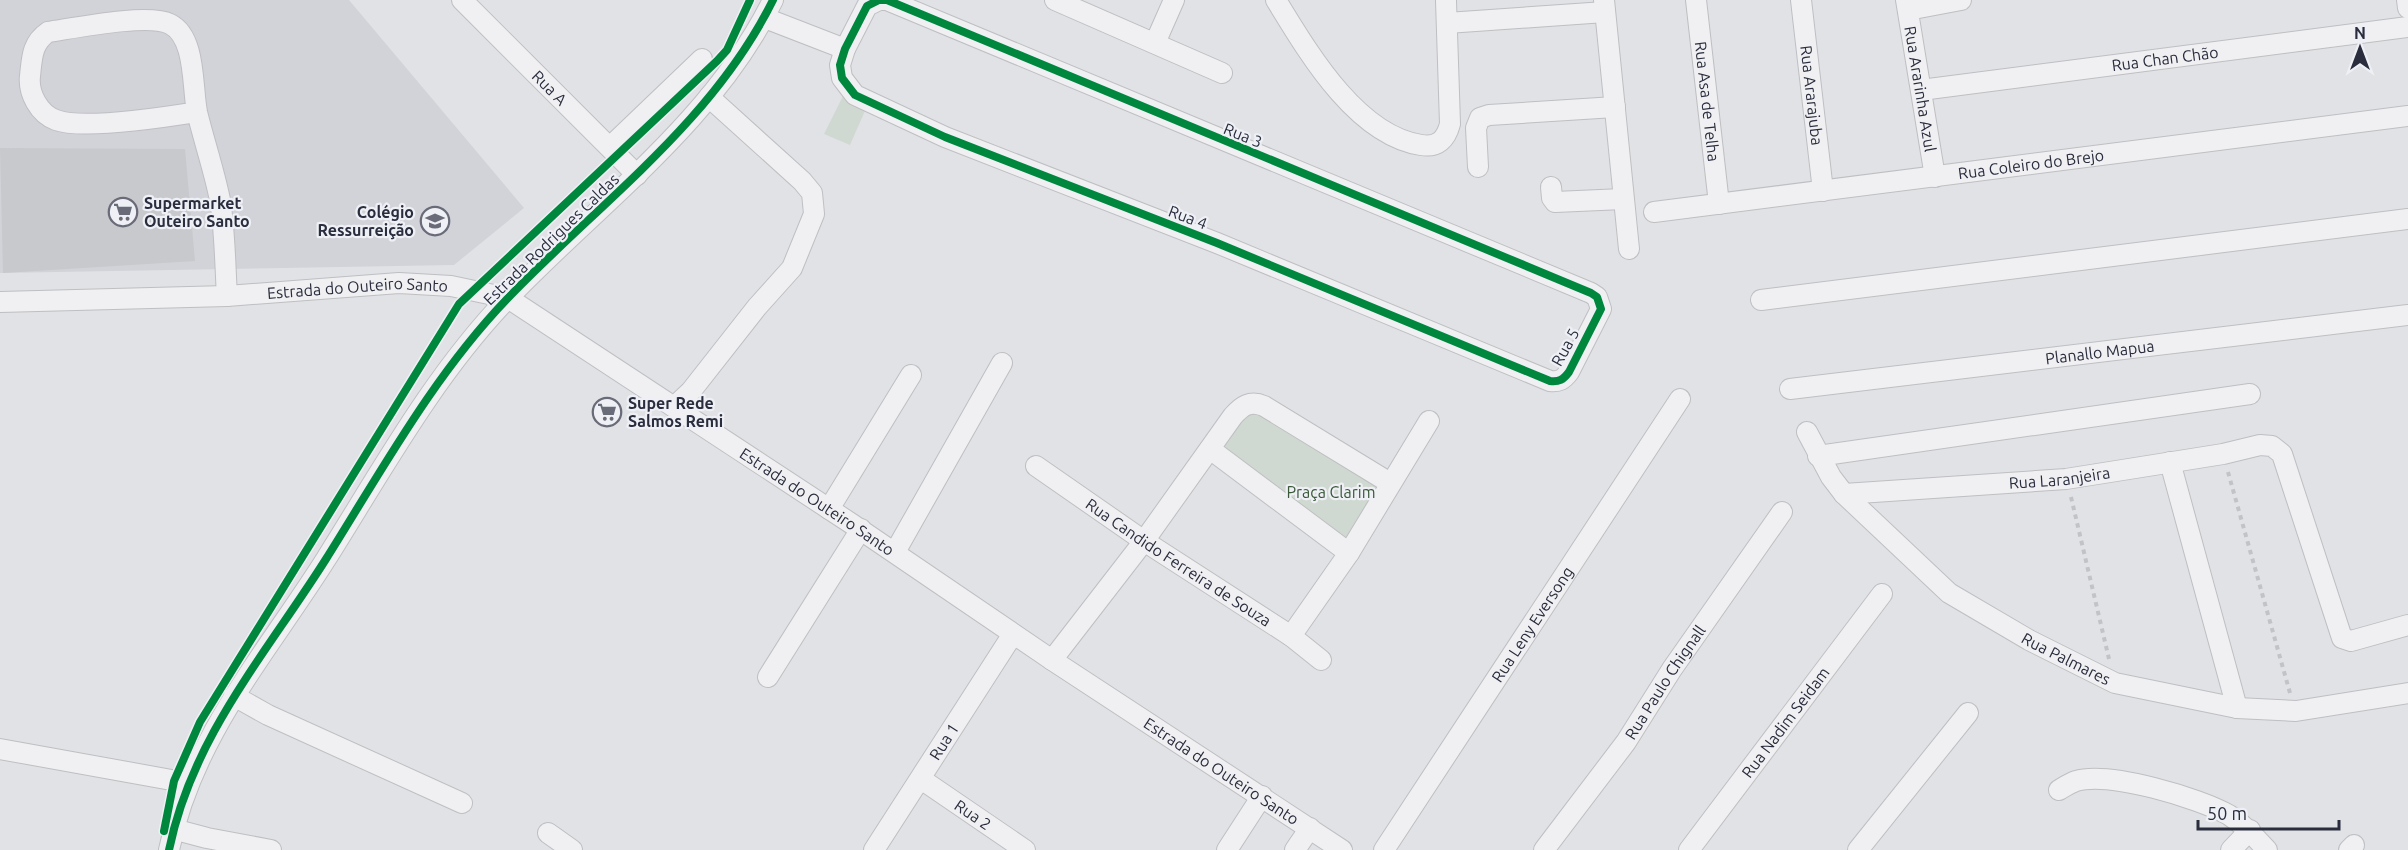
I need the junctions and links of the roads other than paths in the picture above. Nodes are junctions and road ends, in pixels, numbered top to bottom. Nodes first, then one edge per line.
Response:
1 (462, 0) edge
2 (1055, 0) edge
3 (1174, 0) edge
4 (1276, 0) edge
5 (1443, 0) edge
6 (1695, 0) edge
7 (1801, 0) edge
8 (1961, 0) edge
9 (2407, 0) edge
10 (1077, 4) edge
11 (1907, 5) edge
12 (1605, 6) edge
13 (2408, 8) edge
14 (769, 9) edge
15 (1447, 23) junction
16 (2408, 27) edge
17 (1155, 44) junction
18 (843, 57) junction
19 (702, 59) dead end
20 (1222, 73) dead end
21 (1921, 90) junction
22 (709, 98) junction
23 (1615, 107) junction
24 (197, 112) junction
25 (2408, 116) edge
26 (610, 147) junction
27 (1478, 167) dead end
28 (637, 175) junction
29 (1935, 177) junction
30 (1551, 186) dead end
31 (1823, 191) junction
32 (1623, 199) junction
33 (1719, 204) junction
34 (1654, 212) dead end
35 (2408, 219) edge
36 (1629, 249) dead end
37 (227, 296) junction
38 (508, 298) junction
39 (1761, 300) dead end
40 (0, 302) edge
41 (1601, 309) joint
42 (2408, 315) edge
43 (1002, 363) dead end
44 (911, 375) dead end
45 (1542, 378) joint
46 (1790, 389) dead end
47 (2250, 394) dead end
48 (1680, 399) dead end
49 (674, 407) junction
50 (1429, 421) dead end
51 (1807, 432) dead end
52 (1210, 449) junction
53 (1818, 456) junction
54 (2170, 462) junction
55 (1036, 466) dead end
56 (1390, 483) junction
57 (1844, 494) junction
58 (829, 508) junction
59 (1782, 512) dead end
60 (861, 530) junction
61 (1144, 541) junction
62 (895, 552) junction
63 (1349, 553) junction
64 (1882, 594) dead end
65 (2408, 625) edge
66 (1013, 634) junction
67 (1291, 636) junction
68 (1052, 660) junction
69 (1321, 660) dead end
70 (768, 677) dead end
71 (2408, 693) edge
72 (234, 696) junction
73 (2237, 708) junction
74 (1968, 713) dead end
75 (0, 749) edge
76 (921, 779) junction
77 (188, 783) junction
78 (2059, 790) dead end
79 (1262, 796) junction
80 (462, 803) dead end
81 (1310, 828) junction
82 (173, 829) junction
83 (2250, 830) junction
84 (548, 833) dead end
85 (169, 850) edge
86 (271, 850) edge
87 (572, 850) edge
88 (874, 850) edge
89 (1025, 850) edge
90 (1227, 850) edge
91 (1295, 850) edge
92 (1342, 850) edge
93 (1384, 850) edge
94 (1544, 850) edge
95 (1689, 850) edge
96 (1858, 850) edge
97 (2231, 850) edge
98 (2267, 850) edge

1 - 26 street, Rua A
2 - 10 street
3 - 17 street
4 - 15 street
5 - 15 street
6 - 33 street, Rua Asa de Telha
7 - 31 street, Rua Ararajuba
8 - 11 street
9 - 13 street
10 - 17 street
11 - 21 street, Rua Ararinha Azul
12 - 15 street
12 - 23 street
14 - 18 street
14 - 22 street, Estrada Rodrigues Caldas
16 - 21 street, Rua Chan Chão
17 - 20 street
18 - 41 street, Rua 3
18 - 45 street, Rua 4
19 - 26 street
21 - 29 street, Rua Ararinha Azul
22 - 28 street, Estrada Rodrigues Caldas
22 - 49 street
23 - 27 street
23 - 32 street
24 - 24 street
24 - 37 street
25 - 29 street, Rua Coleiro do Brejo
26 - 28 street, Rua A
28 - 38 street, Estrada Rodrigues Caldas
29 - 31 street, Rua Coleiro do Brejo
30 - 32 street
31 - 33 street, Rua Coleiro do Brejo
32 - 36 street
33 - 34 street, Rua Coleiro do Brejo
35 - 39 street
37 - 38 street, Estrada do Outeiro Santo
37 - 40 street, Estrada do Outeiro Santo
38 - 49 street, Estrada do Outeiro Santo
38 - 72 street, Estrada Rodrigues Caldas
41 - 45 street, Rua 5
42 - 46 street, Planallo Mapua
43 - 62 street
44 - 58 street
47 - 53 street
48 - 93 street, Rua Leny Eversong
49 - 58 street, Estrada do Outeiro Santo
50 - 56 street
51 - 53 street, Rua Palmares
52 - 56 street
52 - 61 street
52 - 63 street
53 - 57 street, Rua Palmares
54 - 57 street, Rua Laranjeira
54 - 65 street, Rua Laranjeira
54 - 73 street
55 - 61 street, Rua Candido Ferreira de Souza
56 - 63 street
57 - 73 street, Rua Palmares
58 - 60 street, Estrada do Outeiro Santo
59 - 94 street, Rua Paulo Chignall
60 - 62 street, Estrada do Outeiro Santo
60 - 70 street
61 - 67 street, Rua Candido Ferreira de Souza
61 - 68 street
62 - 66 street, Estrada do Outeiro Santo
63 - 67 street
64 - 95 street, Rua Nadim Seidam
66 - 68 street, Estrada do Outeiro Santo
66 - 76 street, Rua 1
67 - 69 street, Rua Candido Ferreira de Souza
68 - 79 street, Estrada do Outeiro Santo
71 - 73 street, Rua Palmares
72 - 77 street, Estrada Rodrigues Caldas
72 - 80 street
74 - 96 street
75 - 77 street
76 - 88 street, Rua 1
76 - 89 street, Rua 2
77 - 82 street, Estrada Rodrigues Caldas
78 - 83 street
79 - 81 street, Estrada do Outeiro Santo
79 - 90 street
81 - 91 street
81 - 92 street, Estrada do Outeiro Santo
82 - 85 street, Estrada Rodrigues Caldas
82 - 86 street
83 - 97 street
83 - 98 street
84 - 87 street

